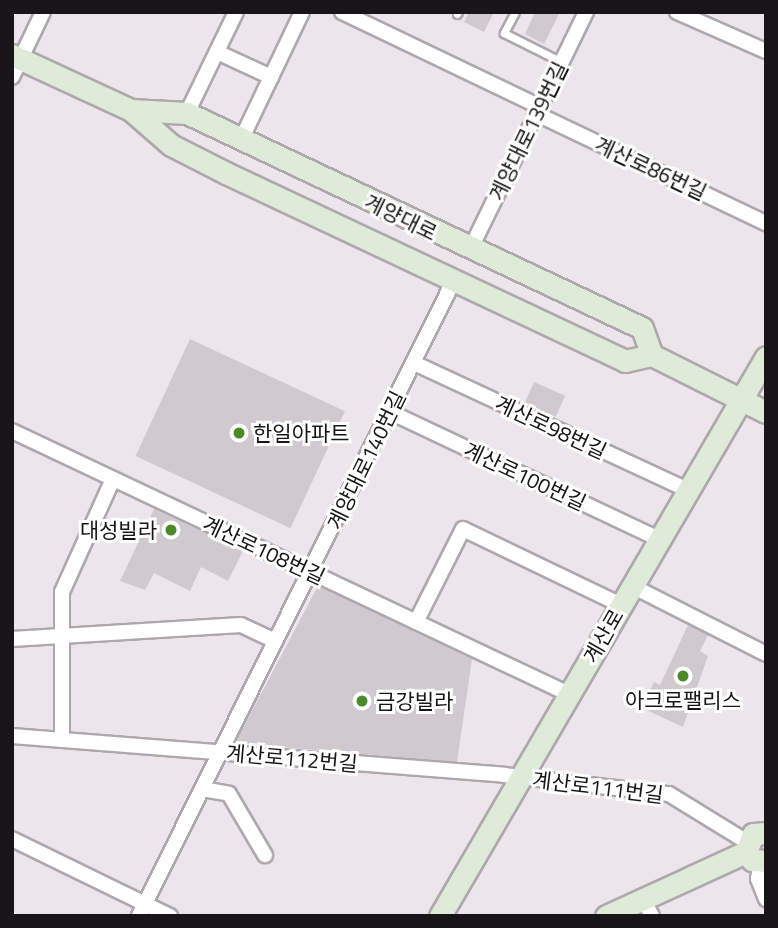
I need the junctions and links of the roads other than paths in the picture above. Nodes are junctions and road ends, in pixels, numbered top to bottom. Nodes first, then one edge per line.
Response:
1 (43, 12) edge
2 (236, 12) edge
3 (302, 12) edge
4 (342, 12) edge
5 (514, 12) edge
6 (586, 12) edge
7 (680, 13) edge
8 (766, 51) edge
9 (217, 52) junction
10 (562, 62) junction
11 (15, 64) edge
12 (271, 77) junction
13 (131, 110) junction
14 (539, 110) junction
15 (187, 113) junction
16 (241, 140) junction
17 (766, 223) edge
18 (470, 250) junction
19 (455, 278) junction
20 (652, 355) junction
21 (766, 357) edge
22 (414, 363) junction
23 (741, 400) junction
24 (390, 412) junction
25 (766, 412) edge
26 (12, 431) edge
27 (113, 479) junction
28 (688, 490) junction
29 (660, 539) junction
30 (310, 572) junction
31 (632, 586) junction
32 (621, 605) junction
33 (416, 622) junction
34 (62, 637) junction
35 (12, 639) edge
36 (276, 641) junction
37 (766, 654) edge
38 (569, 694) junction
39 (12, 736) edge
40 (62, 740) junction
41 (220, 753) junction
42 (521, 777) junction
43 (202, 789) junction
44 (12, 839) edge
45 (758, 845) edge
46 (265, 855) dead end
47 (766, 899) edge
48 (146, 902) junction
49 (648, 907) edge
50 (139, 916) edge
51 (170, 916) edge
52 (440, 916) edge
53 (606, 916) edge

1 - 11 street
2 - 9 street
3 - 12 street
4 - 14 street, 계산로86번길
5 - 10 lane
6 - 10 street, 계양대로139번길
7 - 8 street
9 - 12 street
9 - 15 street
10 - 14 street, 계양대로139번길
11 - 13 main road, 계양대로
12 - 16 street
13 - 15 main road, 계양대로
13 - 19 main road, 계양대로
14 - 17 street, 계산로86번길
14 - 18 street, 계양대로139번길
15 - 16 main road, 계양대로
16 - 18 main road, 계양대로
18 - 20 main road, 계양대로
19 - 20 main road, 계양대로
19 - 22 street, 계양대로140번길
20 - 23 main road
21 - 23 main road, 계산로
22 - 24 street, 계양대로140번길
22 - 28 street, 계산로98번길
23 - 25 main road
23 - 28 main road, 계산로
24 - 29 street, 계산로100번길
24 - 30 street, 계양대로140번길
26 - 27 street, 계산로108번길
27 - 30 street, 계산로108번길
27 - 34 street
28 - 29 main road, 계산로
29 - 31 main road, 계산로
30 - 33 street, 계산로108번길
30 - 36 street, 계양대로140번길
31 - 32 main road, 계산로
31 - 37 street
32 - 33 street
32 - 38 main road, 계산로
33 - 38 street, 계산로108번길
34 - 35 street
34 - 36 street
34 - 40 street
36 - 41 street, 계양대로140번길
38 - 42 main road, 계산로
39 - 40 street, 계산로112번길
40 - 41 street, 계산로112번길
41 - 42 street, 계산로112번길
41 - 43 street, 계양대로140번길
42 - 45 street, 계산로111번길
42 - 52 main road, 계산로
43 - 46 street
43 - 48 street, 계양대로140번길
44 - 48 street
45 - 47 street
45 - 49 main road
48 - 50 street, 계양대로140번길
48 - 51 street
49 - 53 main road

